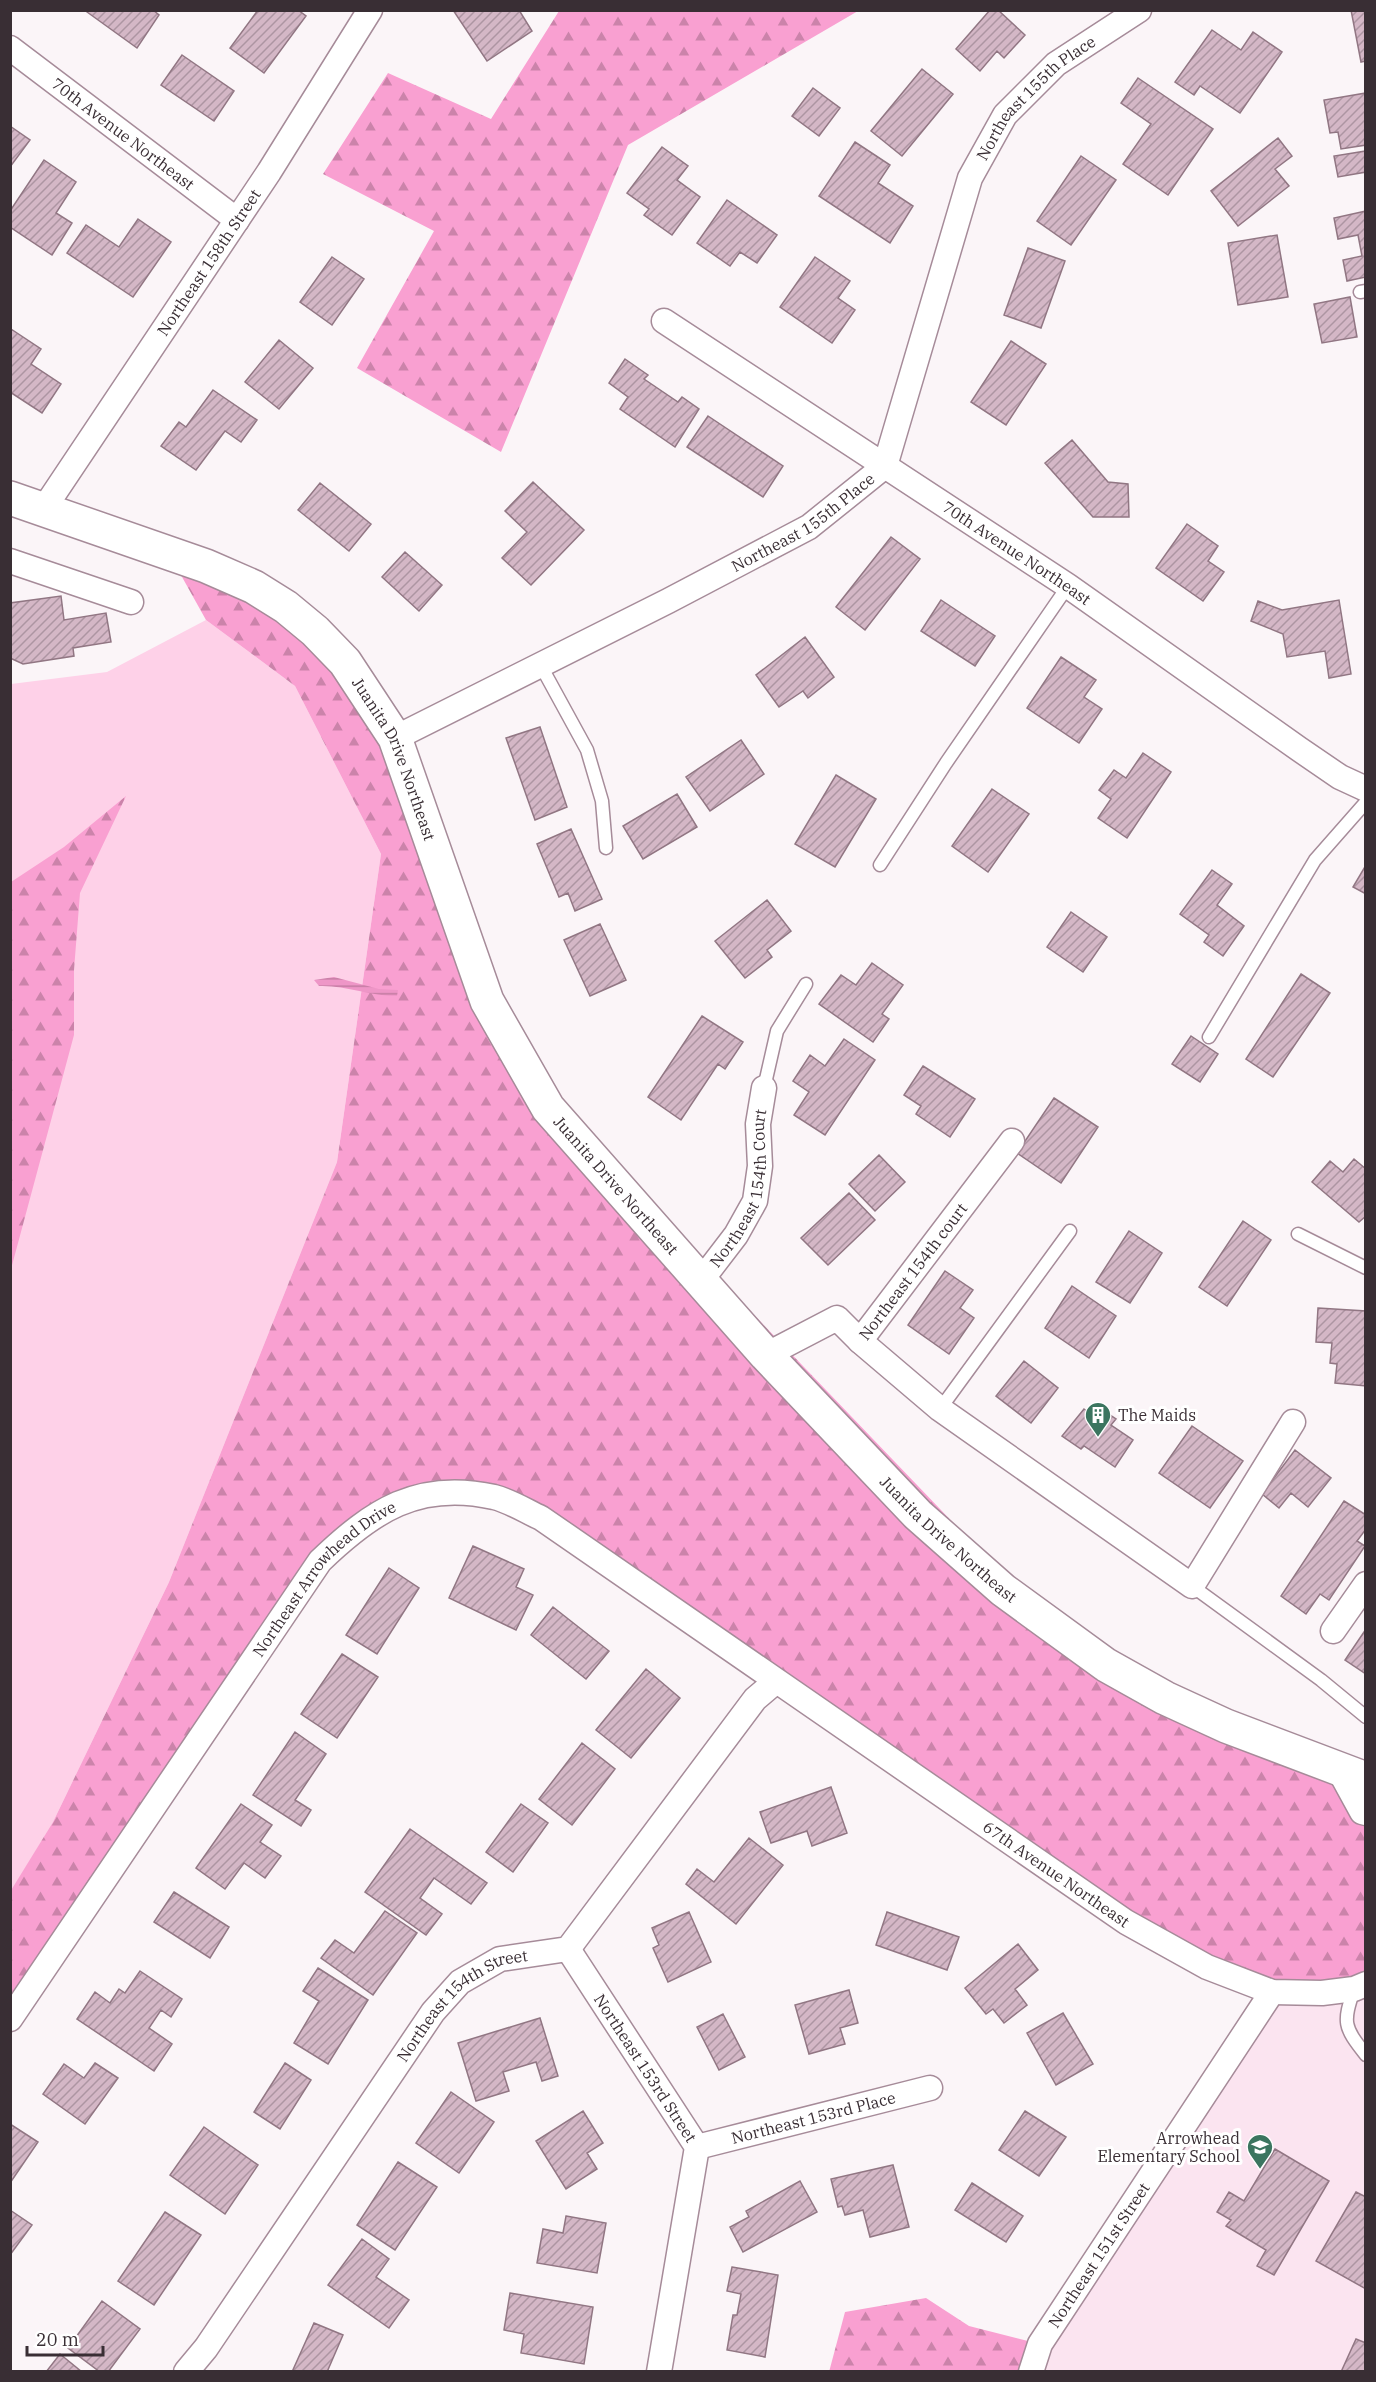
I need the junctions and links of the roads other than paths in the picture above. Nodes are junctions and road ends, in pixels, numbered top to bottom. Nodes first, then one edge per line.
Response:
1 (370, 10) edge
2 (1139, 10) edge
3 (10, 48) edge
4 (237, 220) junction
5 (664, 321) dead end
6 (885, 466) junction
7 (10, 498) edge
8 (43, 510) junction
9 (10, 561) edge
10 (1068, 586) junction
11 (131, 602) dead end
12 (541, 666) junction
13 (395, 738) junction
14 (1365, 789) edge
15 (1365, 802) edge
16 (606, 848) dead end
17 (880, 865) dead end
18 (807, 984) dead end
19 (1209, 1037) dead end
20 (764, 1088) joint
21 (1012, 1141) dead end
22 (1070, 1231) dead end
23 (1298, 1234) dead end
24 (1365, 1268) edge
25 (700, 1282) junction
26 (860, 1341) junction
27 (766, 1355) junction
28 (940, 1409) junction
29 (1293, 1422) dead end
30 (1365, 1584) edge
31 (1192, 1586) junction
32 (1333, 1631) dead end
33 (775, 1682) junction
34 (1365, 1717) edge
35 (1352, 1774) edge
36 (1365, 1813) edge
37 (567, 1949) junction
38 (1360, 1987) edge
39 (1272, 1992) junction
40 (10, 2019) edge
41 (1365, 2055) edge
42 (930, 2088) dead end
43 (697, 2146) junction
44 (186, 2372) edge
45 (659, 2372) edge
46 (1031, 2372) edge

1 - 4 street, Northeast 158th Street
2 - 6 street, Northeast 155th Place
3 - 4 street, 70th Avenue Northeast
4 - 8 street, Northeast 158th Street
5 - 6 street, 70th Avenue Northeast
6 - 10 street, 70th Avenue Northeast
6 - 12 street, Northeast 155th Place
7 - 8 main road, Juanita Drive Northeast
8 - 13 main road, Juanita Drive Northeast
9 - 11 street
10 - 14 street, 70th Avenue Northeast
10 - 17 lane
12 - 13 street, Northeast 155th Place
12 - 16 lane
13 - 25 main road, Juanita Drive Northeast
15 - 19 lane
18 - 20 lane
20 - 25 street, Northeast 154th Court
21 - 26 street, Northeast 154th court
22 - 28 lane
23 - 24 lane
25 - 27 main road, Juanita Drive Northeast
26 - 27 street, Northeast 154th court
26 - 28 street
27 - 35 main road, Juanita Drive Northeast
28 - 31 street
29 - 31 street
30 - 32 street
31 - 34 lane
33 - 37 street
33 - 39 street, 67th Avenue Northeast
33 - 40 street, Northeast Arrowhead Drive
35 - 36 street
37 - 43 street, Northeast 153rd Street
37 - 44 street, Northeast 154th Street
38 - 39 street, 67th Avenue Northeast
38 - 41 lane
39 - 46 street, Northeast 151st Street
42 - 43 street, Northeast 153rd Place
43 - 45 street, Northeast 153rd Street

